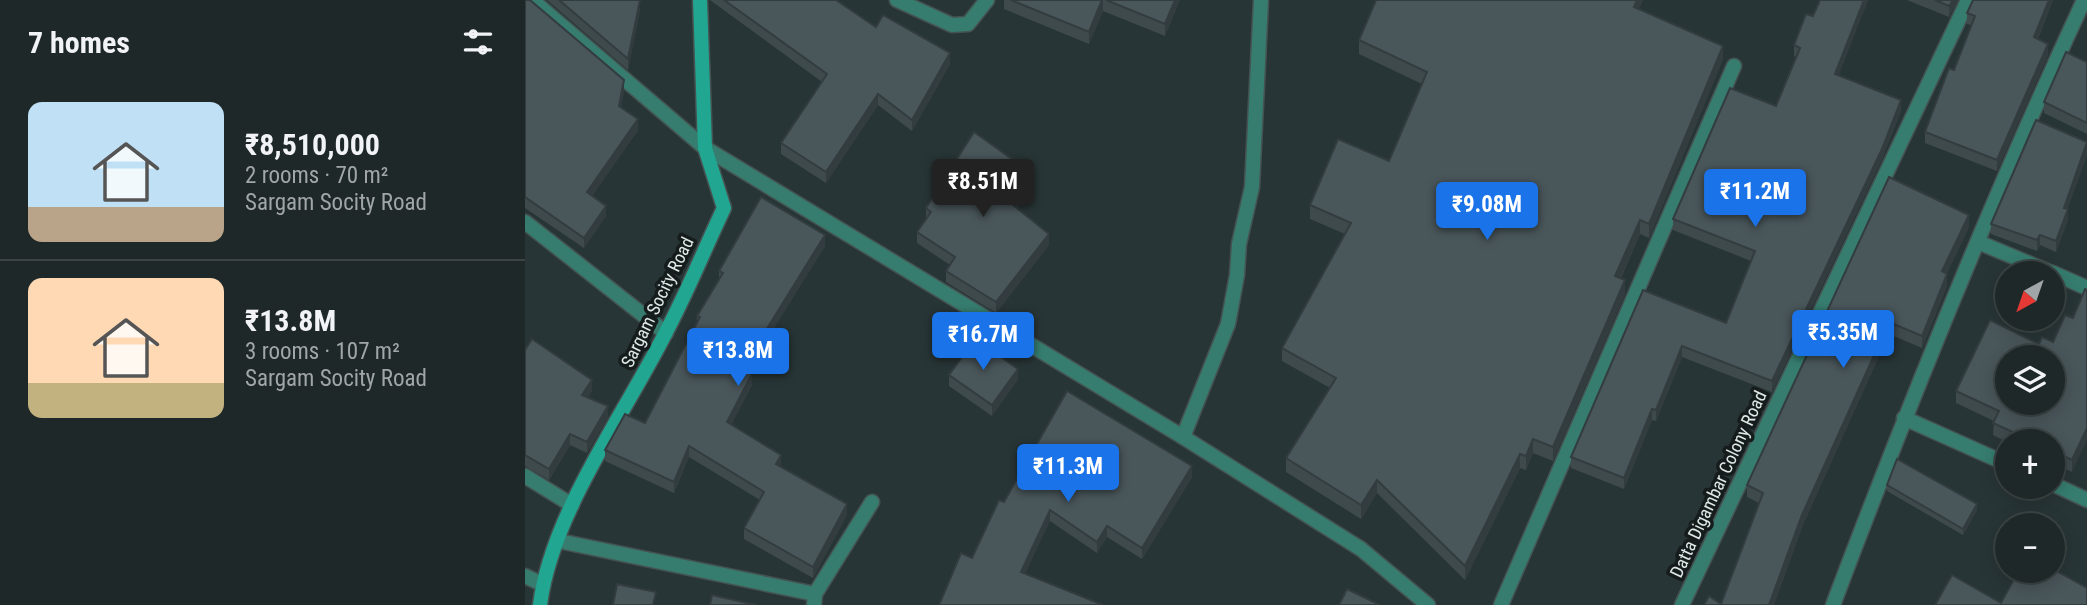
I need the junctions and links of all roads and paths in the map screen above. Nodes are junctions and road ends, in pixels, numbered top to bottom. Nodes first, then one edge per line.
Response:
1 (532, 0) edge
2 (700, 0) edge
3 (897, 0) edge
4 (987, 0) edge
5 (1261, 0) edge
6 (1968, 0) edge
7 (2084, 0) edge
8 (1734, 66) dead end
9 (705, 148) junction
10 (525, 222) edge
11 (1977, 242) junction
12 (2023, 261) edge
13 (2065, 279) edge
14 (2087, 288) edge
15 (666, 333) junction
16 (1903, 418) junction
17 (1183, 437) junction
18 (1995, 459) edge
19 (525, 476) edge
20 (2065, 490) edge
21 (2087, 500) edge
22 (872, 502) dead end
23 (572, 505) junction
24 (559, 541) junction
25 (525, 576) edge
26 (543, 584) junction
27 (814, 599) edge
28 (540, 605) edge
29 (1428, 605) edge
30 (1501, 605) edge
31 (1682, 605) edge
32 (1833, 605) edge

1 - 9 street
2 - 9 street, Sargam Socity Road
3 - 4 street
5 - 17 street
6 - 31 street, Datta Digambar Colony Road
7 - 11 street
8 - 30 street
9 - 15 street, Sargam Socity Road
9 - 17 street
10 - 15 street
11 - 12 street
11 - 16 street
13 - 14 street
15 - 23 street, Sargam Socity Road
16 - 18 street
16 - 32 street
17 - 29 street
19 - 23 street
20 - 21 street
22 - 27 street
23 - 24 street, Sargam Socity Road
24 - 26 street, Sargam Socity Road
24 - 27 street
25 - 26 street
26 - 28 street, Sargam Socity Road

